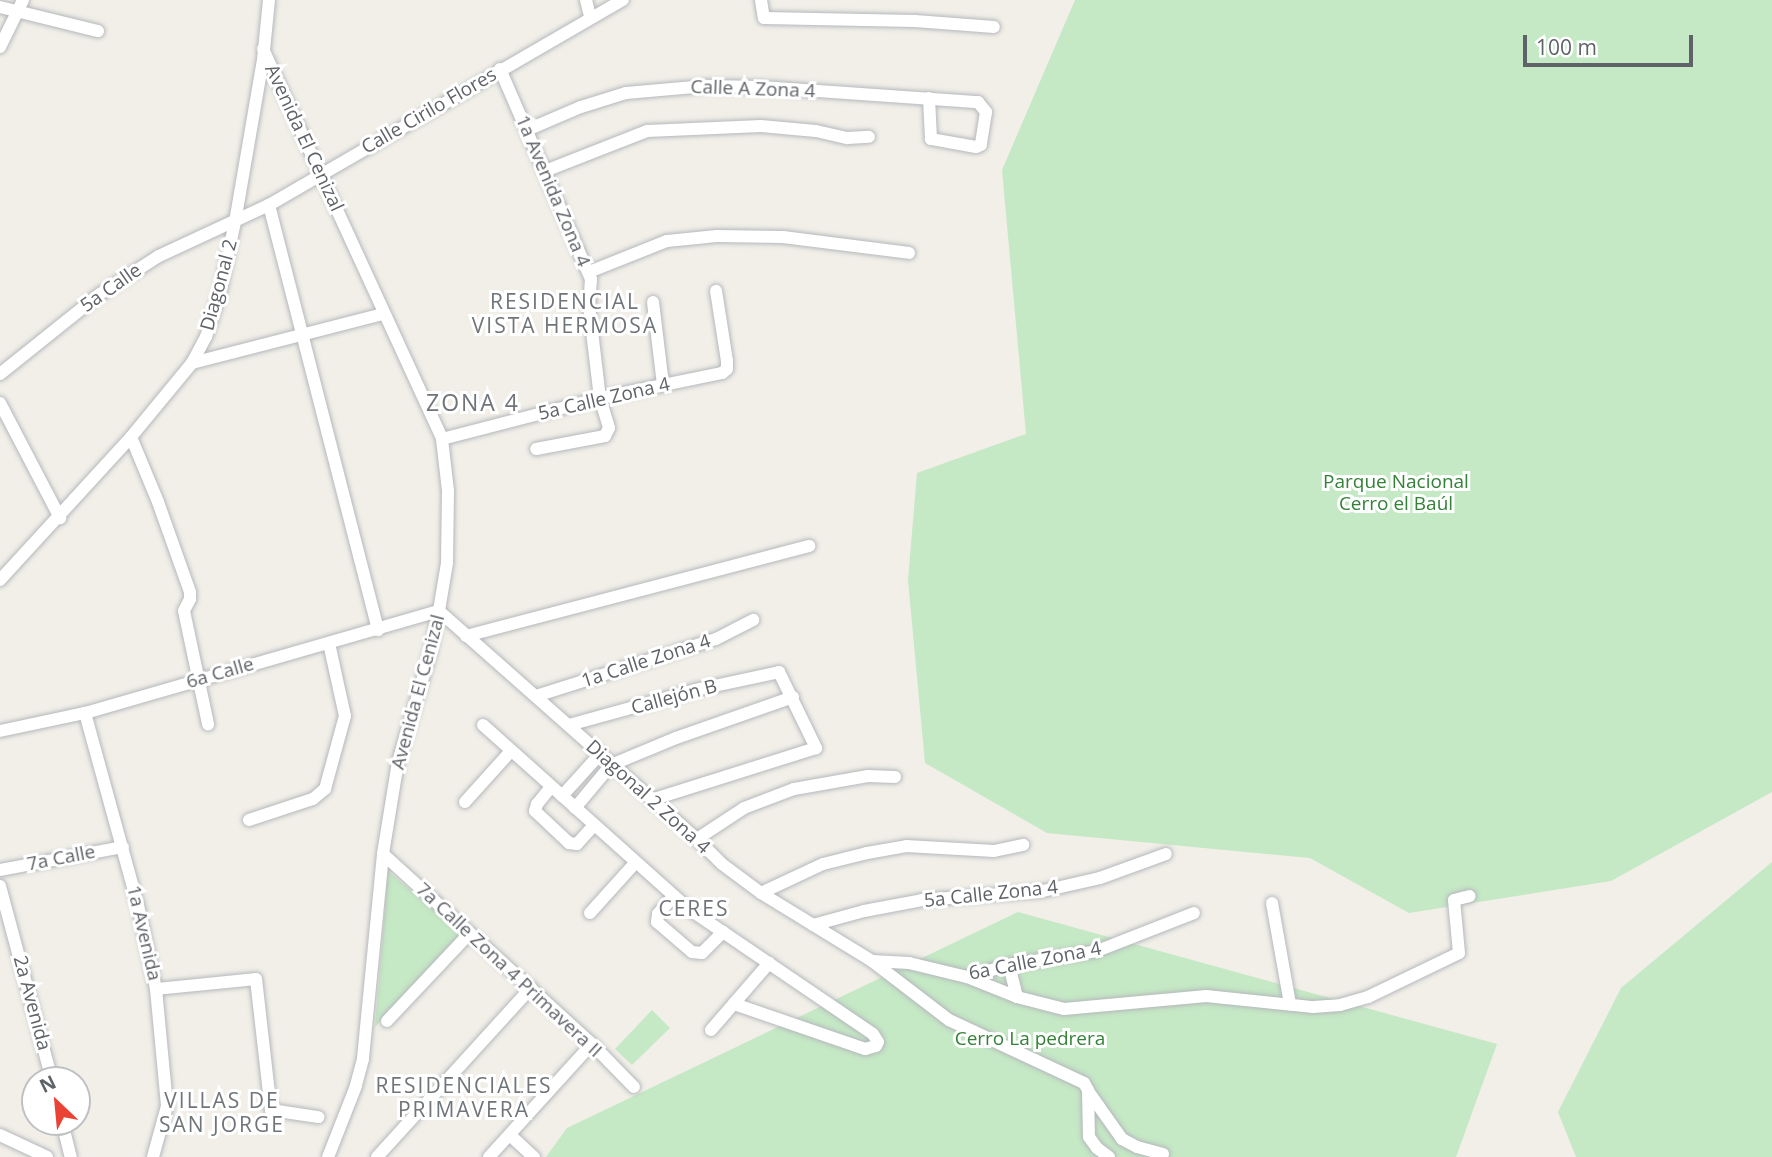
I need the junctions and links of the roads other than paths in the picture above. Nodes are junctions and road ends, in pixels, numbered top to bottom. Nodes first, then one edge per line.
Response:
1 (269, 0) edge
2 (586, 0) edge
3 (623, 0) edge
4 (761, 0) edge
5 (20, 6) edge
6 (0, 7) edge
7 (590, 16) junction
8 (994, 27) dead end
9 (98, 31) dead end
10 (0, 47) edge
11 (263, 49) junction
12 (500, 69) junction
13 (929, 98) junction
14 (527, 130) junction
15 (869, 137) dead end
16 (545, 171) junction
17 (321, 176) junction
18 (269, 205) junction
19 (235, 222) junction
20 (909, 253) dead end
21 (589, 272) junction
22 (716, 290) dead end
23 (653, 302) dead end
24 (383, 314) junction
25 (304, 337) junction
26 (192, 363) junction
27 (0, 374) edge
28 (663, 385) junction
29 (600, 398) junction
30 (0, 403) edge
31 (131, 437) junction
32 (442, 439) junction
33 (536, 449) dead end
34 (60, 518) junction
35 (809, 546) dead end
36 (0, 580) edge
37 (439, 611) junction
38 (753, 620) dead end
39 (378, 630) junction
40 (466, 636) junction
41 (329, 643) junction
42 (198, 679) junction
43 (536, 696) junction
44 (793, 697) junction
45 (85, 713) junction
46 (208, 724) dead end
47 (483, 725) dead end
48 (569, 726) junction
49 (0, 731) edge
50 (510, 752) junction
51 (600, 754) junction
52 (611, 765) junction
53 (895, 777) dead end
54 (551, 787) junction
55 (562, 796) junction
56 (651, 800) junction
57 (465, 802) dead end
58 (575, 808) junction
59 (249, 820) dead end
60 (594, 825) junction
61 (697, 839) junction
62 (1023, 845) dead end
63 (123, 847) junction
64 (383, 854) junction
65 (1166, 854) dead end
66 (635, 863) junction
67 (0, 870) edge
68 (0, 886) edge
69 (761, 893) junction
70 (674, 896) junction
71 (1470, 896) dead end
72 (1272, 903) dead end
73 (1194, 913) dead end
74 (590, 914) dead end
75 (813, 925) junction
76 (723, 932) junction
77 (470, 933) junction
78 (872, 961) junction
79 (769, 963) junction
80 (1009, 965) junction
81 (968, 977) junction
82 (531, 988) junction
83 (156, 989) junction
84 (1017, 997) junction
85 (734, 1004) junction
86 (1290, 1004) junction
87 (387, 1021) dead end
88 (711, 1030) dead end
89 (592, 1044) junction
90 (48, 1066) edge
91 (634, 1087) dead end
92 (1088, 1090) junction
93 (318, 1117) dead end
94 (1114, 1130) junction
95 (0, 1135) edge
96 (510, 1135) junction
97 (66, 1136) edge
98 (1089, 1137) junction
99 (1163, 1154) dead end
100 (47, 1157) edge
101 (71, 1157) edge
102 (153, 1157) edge
103 (328, 1157) edge
104 (376, 1157) edge
105 (489, 1157) edge
106 (534, 1157) edge
107 (1109, 1157) edge

1 - 11 street, Diagonal 2
2 - 7 street
3 - 7 street, Calle Cirilo Flores
4 - 8 street
5 - 6 street
5 - 9 street
5 - 10 street
7 - 12 street, Calle Cirilo Flores
11 - 17 street, Avenida El Cenizal
11 - 19 street, Diagonal 2
12 - 14 street, 1a Avenida Zona 4
12 - 17 street, Calle Cirilo Flores
13 - 13 street, Calle A Zona 4
13 - 14 street, Calle A Zona 4
14 - 16 street, 1a Avenida Zona 4
15 - 16 street
16 - 21 street, 1a Avenida Zona 4
17 - 18 street, Calle Cirilo Flores
17 - 24 street, Avenida El Cenizal
18 - 19 street, Calle Cirilo Flores
18 - 25 street
19 - 26 street, Diagonal 2
19 - 27 street, 5a Calle
20 - 21 street
21 - 29 street, 1a Avenida Zona 4
22 - 28 street, 5a Calle Zona 4
23 - 28 street
24 - 25 street
24 - 32 street, Avenida El Cenizal
25 - 26 street
25 - 39 street
26 - 31 street, Diagonal 2
28 - 29 street, 5a Calle Zona 4
29 - 32 street, 5a Calle Zona 4
29 - 33 street, 1a Avenida Zona 4
30 - 34 street
31 - 34 street, Diagonal 2
31 - 42 street
32 - 37 street, Avenida El Cenizal
34 - 36 street, Diagonal 2
35 - 40 street
37 - 39 street, 6a Calle
37 - 40 street, Diagonal 2 Zona 4
37 - 64 street, Avenida El Cenizal
38 - 43 street, 1a Calle Zona 4
39 - 41 street, 6a Calle
40 - 43 street, Diagonal 2 Zona 4
41 - 42 street, 6a Calle
41 - 59 street
42 - 45 street, 6a Calle
42 - 46 street
43 - 48 street, Diagonal 2 Zona 4
44 - 48 street, Callejón B
44 - 52 street
44 - 56 street
45 - 49 street, 6a Calle
45 - 63 street, 1a Avenida
47 - 50 street
48 - 51 street, Diagonal 2 Zona 4
50 - 54 street
50 - 57 street
51 - 52 street, Diagonal 2 Zona 4
51 - 55 street
52 - 56 street, Diagonal 2 Zona 4
52 - 58 street
53 - 61 street
54 - 55 street
54 - 60 street
55 - 58 street
56 - 61 street, Diagonal 2 Zona 4
58 - 60 street
60 - 66 street
61 - 69 street, Diagonal 2 Zona 4
62 - 69 street
63 - 67 street, 7a Calle
63 - 83 street, 1a Avenida
64 - 77 street, 7a Calle Zona 4 Primavera II
64 - 103 street, Avenida El Cenizal
65 - 75 street, 5a Calle Zona 4
66 - 70 street
66 - 74 street
68 - 90 street, 2a Avenida
69 - 75 street, Diagonal 2 Zona 4
70 - 76 street
70 - 76 street
71 - 86 street
72 - 86 street
73 - 80 street, 6a Calle Zona 4
75 - 78 street, Diagonal 2 Zona 4
76 - 79 street
77 - 82 street, 7a Calle Zona 4 Primavera II
77 - 87 street
78 - 81 street, 6a Calle Zona 4
78 - 92 street, Diagonal 2 Zona 4
79 - 85 street
79 - 85 street
80 - 81 street, 6a Calle Zona 4
80 - 84 street
81 - 84 street
82 - 89 street, 7a Calle Zona 4 Primavera II
82 - 104 street
83 - 93 street
83 - 102 street, 1a Avenida
84 - 86 street
85 - 88 street
89 - 91 street, 7a Calle Zona 4 Primavera II
89 - 96 street
92 - 94 street
92 - 98 street
94 - 98 street
94 - 99 street
95 - 100 street
96 - 105 street
96 - 106 street
97 - 101 street
98 - 107 street

